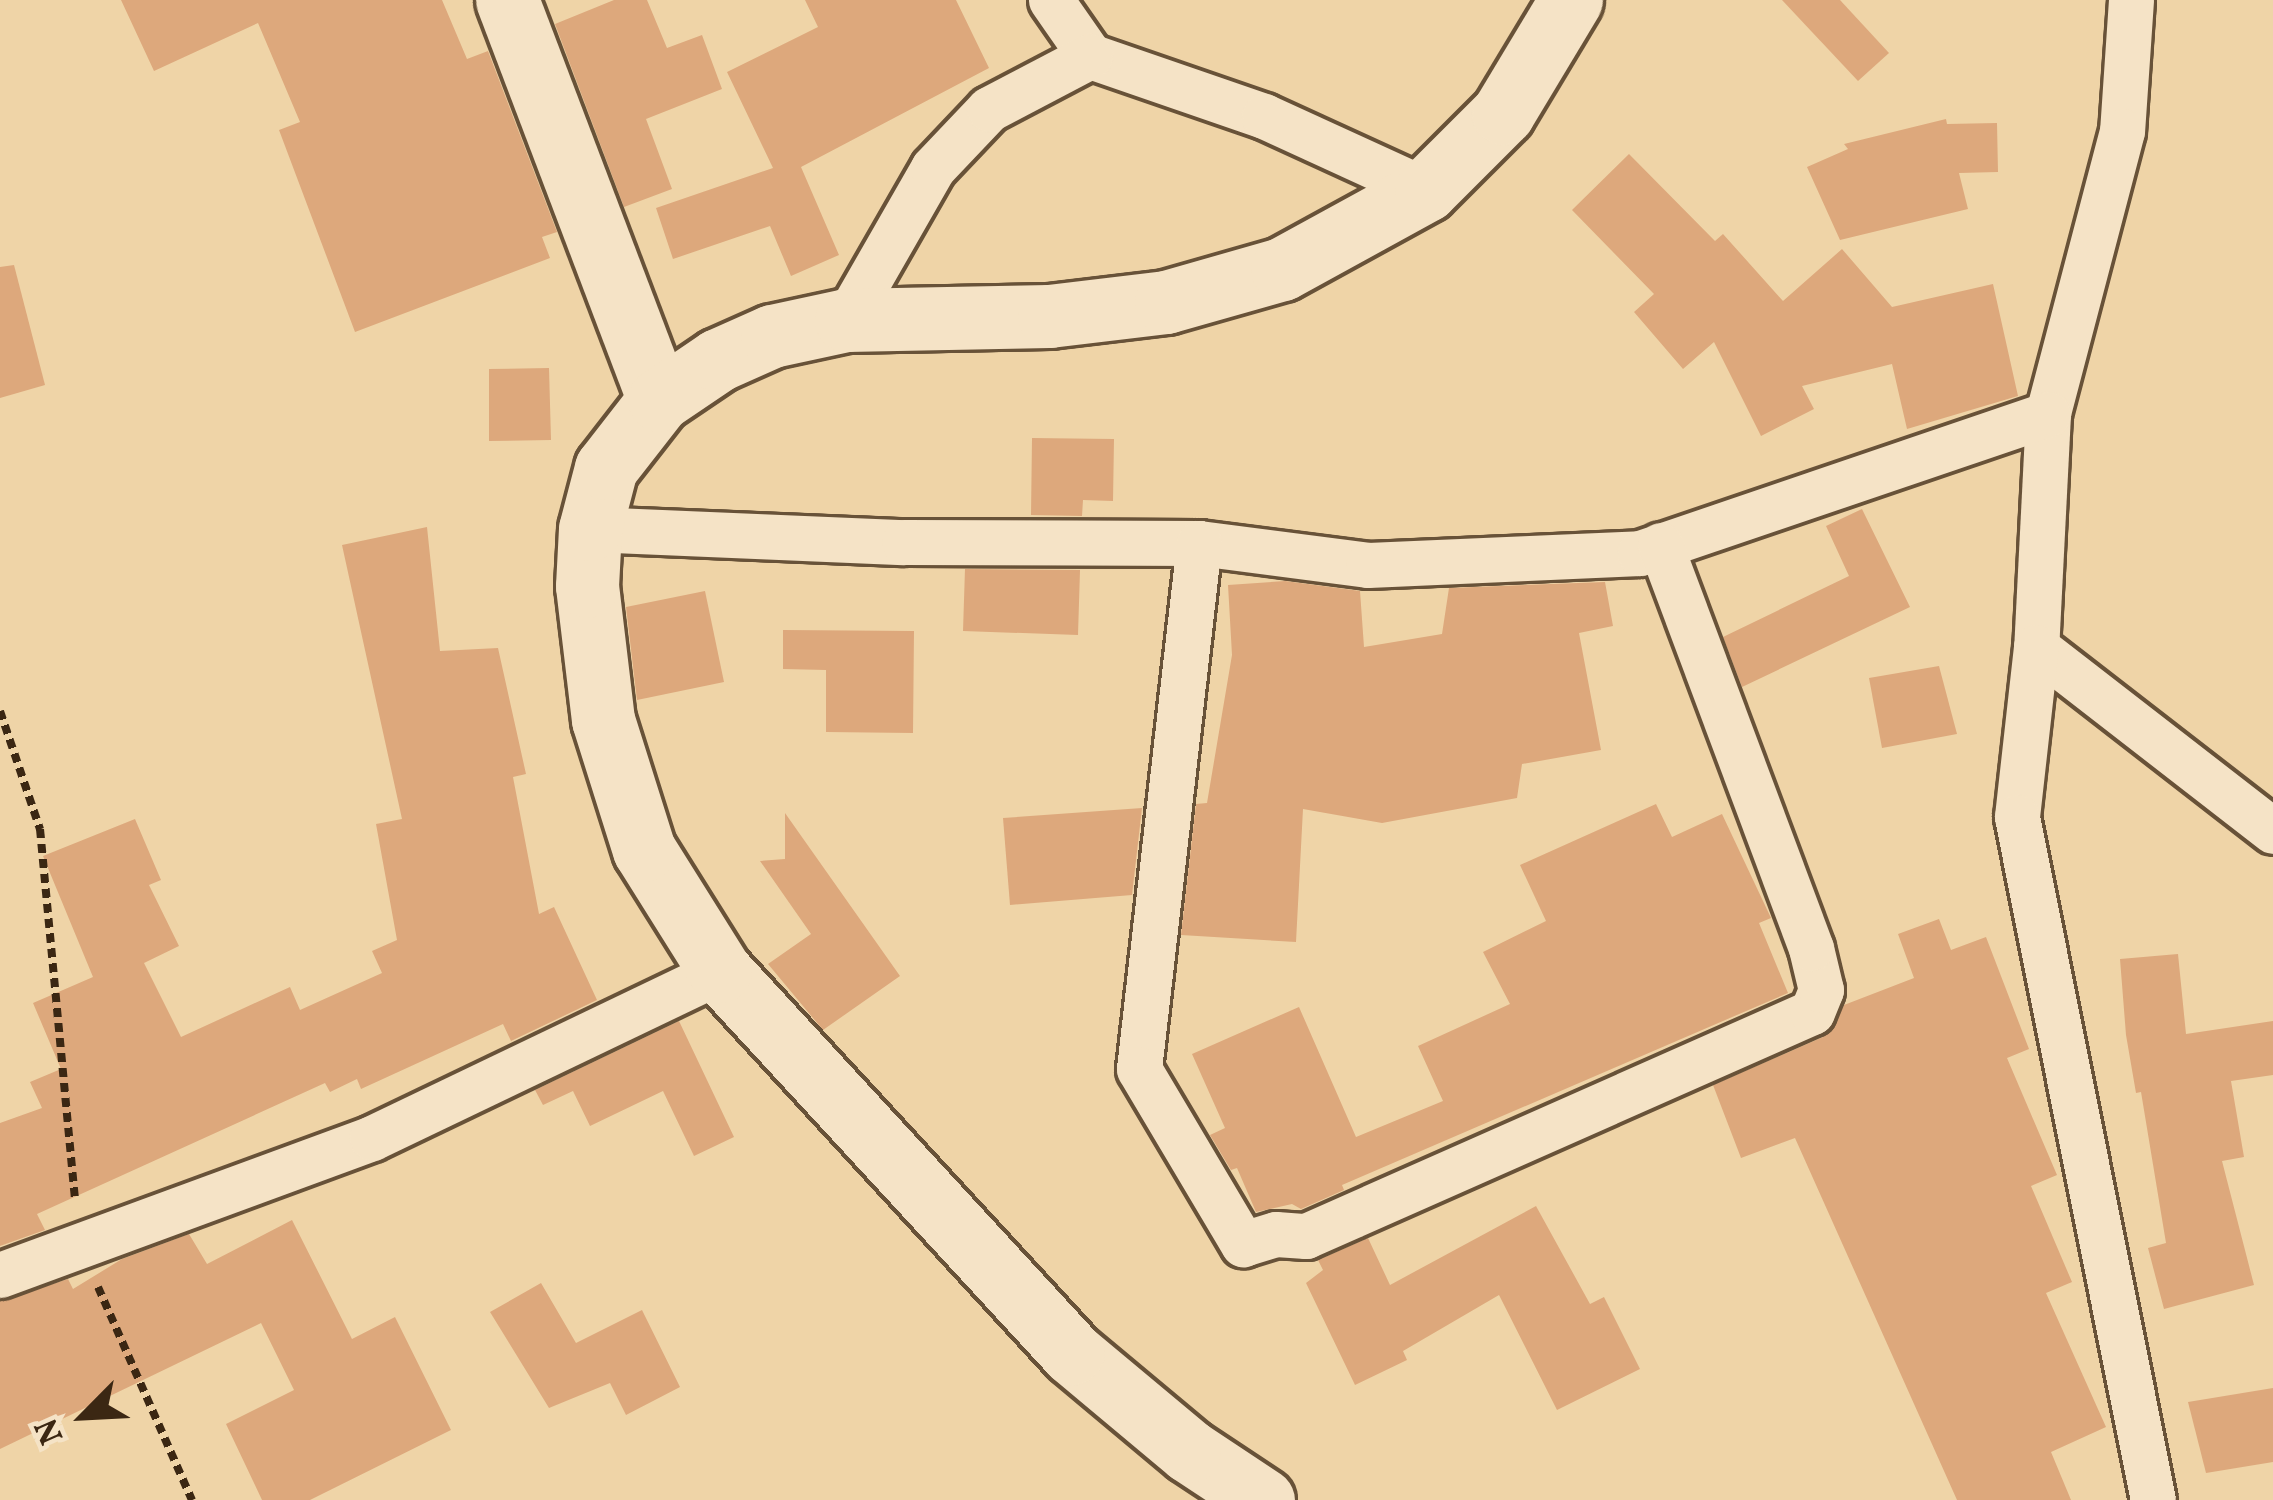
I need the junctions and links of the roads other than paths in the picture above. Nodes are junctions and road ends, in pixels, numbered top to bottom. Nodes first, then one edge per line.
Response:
1 (507, 0) edge
2 (1051, 0) edge
3 (1571, 0) edge
4 (2131, 0) edge
5 (1090, 56) junction
6 (1426, 190) junction
7 (846, 320) junction
8 (659, 400) junction
9 (2048, 414) junction
10 (590, 529) junction
11 (1199, 543) junction
12 (1660, 545) junction
13 (2036, 647) junction
14 (2273, 831) edge
15 (720, 971) junction
16 (0, 1275) edge
17 (1263, 1500) edge
18 (2153, 1500) edge

1 - 8 main road
2 - 5 street
3 - 6 main road
4 - 9 street
5 - 6 street
5 - 7 street
6 - 7 main road
7 - 8 main road
8 - 10 main road
9 - 12 street
9 - 13 street
10 - 11 street
10 - 15 main road
11 - 12 street
11 - 12 street
13 - 14 street
13 - 18 street
15 - 16 street
15 - 17 main road

